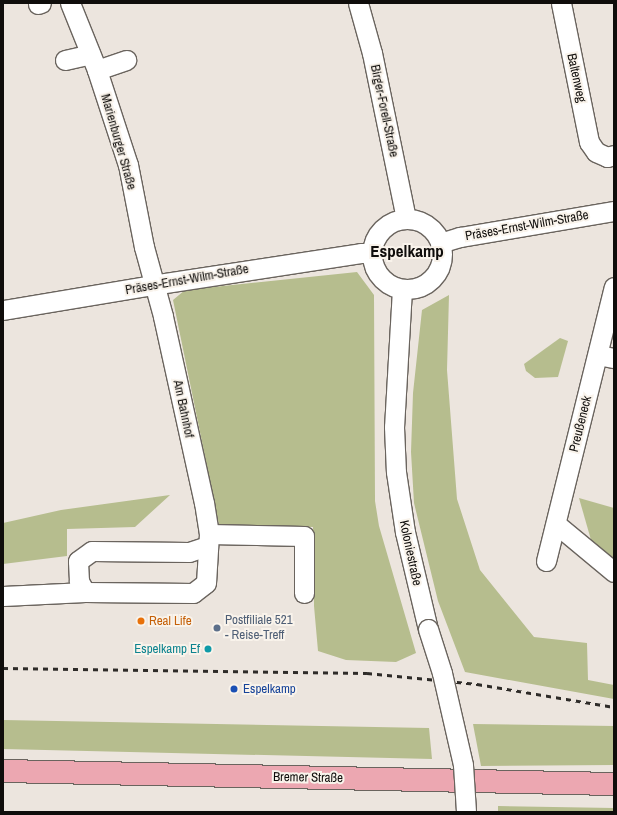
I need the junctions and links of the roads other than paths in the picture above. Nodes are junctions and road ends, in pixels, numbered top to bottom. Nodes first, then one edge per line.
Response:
1 (70, 3) edge
2 (358, 3) edge
3 (560, 3) edge
4 (65, 60) dead end
5 (126, 60) dead end
6 (93, 62) junction
7 (605, 154) edge
8 (614, 211) edge
9 (406, 219) junction
10 (440, 243) junction
11 (372, 253) junction
12 (152, 285) junction
13 (614, 287) edge
14 (402, 289) junction
15 (3, 310) edge
16 (606, 357) edge
17 (556, 524) junction
18 (209, 540) junction
19 (546, 561) dead end
20 (614, 572) edge
21 (85, 592) junction
22 (304, 593) dead end
23 (3, 596) edge
24 (3, 771) edge
25 (614, 784) edge
26 (466, 812) edge

1 - 6 street, Marienburger Straße
2 - 9 street, Birger-Forell-Straße
3 - 7 street, Baltenweg
4 - 6 street
5 - 6 street
6 - 12 street, Marienburger Straße
8 - 10 street, Präses-Ernst-Wilm-Straße
9 - 10 street
9 - 11 street
10 - 14 street
11 - 12 street, Präses-Ernst-Wilm-Straße
11 - 14 street
12 - 15 street, Präses-Ernst-Wilm-Straße
12 - 18 street, Am Bahnhof
13 - 16 street, Preußeneck
14 - 26 street, Koloniestraße, bridge
16 - 17 street, Preußeneck
17 - 19 street, Preußeneck
17 - 20 street
18 - 21 street, Am Bahnhof
18 - 21 street
18 - 22 street
21 - 23 street
24 - 25 main road, Bremer Straße

